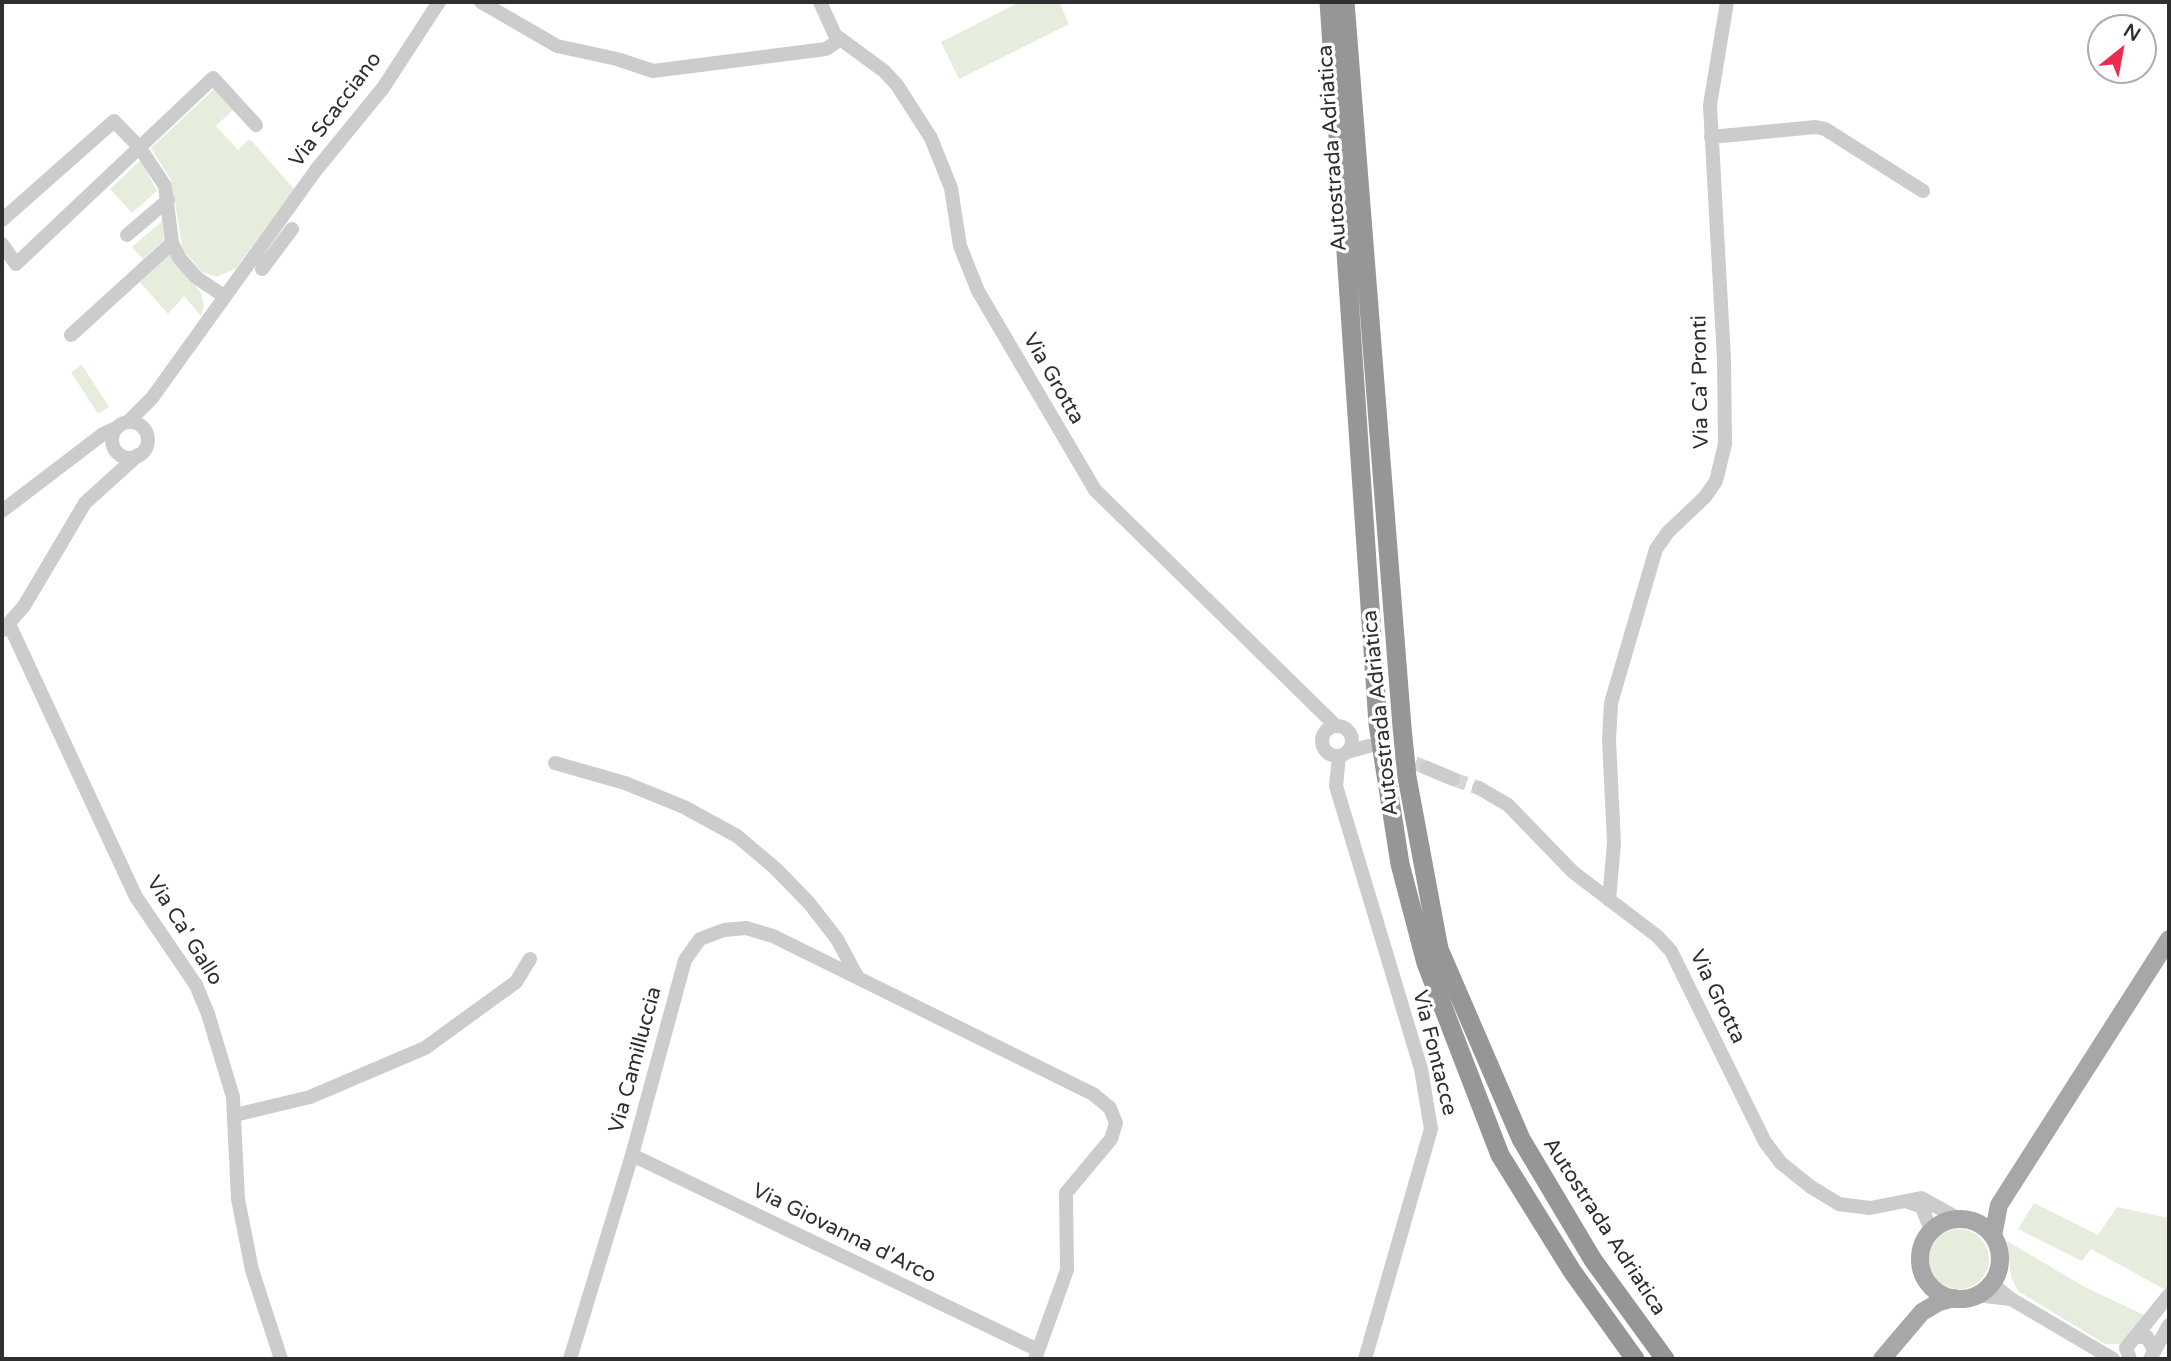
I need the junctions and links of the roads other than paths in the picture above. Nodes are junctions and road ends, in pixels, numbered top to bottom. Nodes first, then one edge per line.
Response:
1 (439, 2) edge
2 (481, 2) edge
3 (820, 2) edge
4 (1329, 2) edge
5 (1345, 2) edge
6 (1727, 2) edge
7 (841, 39) junction
8 (256, 125) dead end
9 (1710, 137) junction
10 (140, 148) junction
11 (1923, 191) dead end
12 (168, 200) junction
13 (2, 220) edge
14 (292, 229) dead end
15 (127, 235) dead end
16 (264, 241) junction
17 (172, 243) junction
18 (2, 244) edge
19 (276, 251) junction
20 (262, 269) dead end
21 (224, 296) junction
22 (71, 335) dead end
23 (152, 398) junction
24 (123, 424) junction
25 (147, 433) junction
26 (89, 445) junction
27 (114, 448) junction
28 (138, 455) junction
29 (104, 483) junction
30 (2, 511) edge
31 (6, 627) edge
32 (1335, 725) junction
33 (1343, 754) junction
34 (555, 762) dead end
35 (1427, 768) tunnel mouth
36 (1453, 779) tunnel mouth
37 (1479, 788) tunnel mouth
38 (1609, 900) junction
39 (2169, 940) edge
40 (530, 959) dead end
41 (858, 978) junction
42 (235, 1115) junction
43 (632, 1155) junction
44 (1904, 1200) junction
45 (1999, 1205) junction
46 (1967, 1220) junction
47 (1931, 1231) junction
48 (1993, 1236) junction
49 (1994, 1280) junction
50 (1928, 1282) junction
51 (2169, 1294) edge
52 (1977, 1295) junction
53 (1954, 1298) junction
54 (2011, 1299) junction
55 (2158, 1308) junction
56 (1922, 1312) junction
57 (2169, 1325) edge
58 (2131, 1340) junction
59 (2099, 1350) junction
60 (2152, 1351) edge
61 (1036, 1355) edge
62 (2169, 1357) edge
63 (281, 1359) edge
64 (570, 1359) edge
65 (1365, 1359) edge
66 (1635, 1359) edge
67 (1665, 1359) edge
68 (1882, 1359) edge
69 (2113, 1359) edge
70 (2130, 1359) edge

1 - 16 street, Via Scacciano
2 - 7 street
3 - 7 street, Via Grotta
4 - 66 highway, Autostrada Adriatica
5 - 67 highway, Autostrada Adriatica
6 - 9 street, Via Ca' Pronti
7 - 32 street, Via Grotta
8 - 10 street
9 - 11 street
9 - 38 street, Via Ca' Pronti
10 - 12 street
10 - 13 street
10 - 18 street
12 - 15 street
12 - 17 street
14 - 19 street
16 - 19 street
16 - 21 street, Via Scacciano
17 - 21 street
17 - 22 street
19 - 20 street
21 - 23 street, Via Scacciano
23 - 24 street, Via Scacciano
23 - 25 street, Via Scacciano
24 - 25 street
24 - 26 street
24 - 27 street, Via Scacciano
25 - 28 street, Via Scacciano
26 - 27 street
26 - 30 street
27 - 28 street
27 - 29 street, Via Scacciano
28 - 29 street, Via Scacciano
29 - 31 street, Via Scacciano
31 - 42 street, Via Ca' Gallo
32 - 33 street
32 - 33 street
33 - 65 street, Via Fontacce
34 - 41 street
35 - 36 street
37 - 38 street, Via Grotta
38 - 44 street, Via Grotta
39 - 45 main road
40 - 42 street
41 - 43 street, Via Camilluccia
41 - 61 street, Via Camilluccia
42 - 63 street, Via Ca' Gallo
43 - 61 street, Via Giovanna d'Arco
43 - 64 street, Via Camilluccia
44 - 46 street, Via Grotta
44 - 47 street
45 - 46 main road
45 - 48 main road
46 - 47 main road
46 - 48 main road
47 - 50 main road
48 - 49 main road
49 - 52 main road
49 - 54 street
50 - 53 main road
50 - 56 main road
51 - 55 street
52 - 53 main road
52 - 54 street
53 - 56 main road
54 - 59 street
55 - 58 street
55 - 60 street
56 - 68 main road
57 - 60 street
58 - 59 street
58 - 60 street
58 - 70 street
59 - 69 street
60 - 62 street

